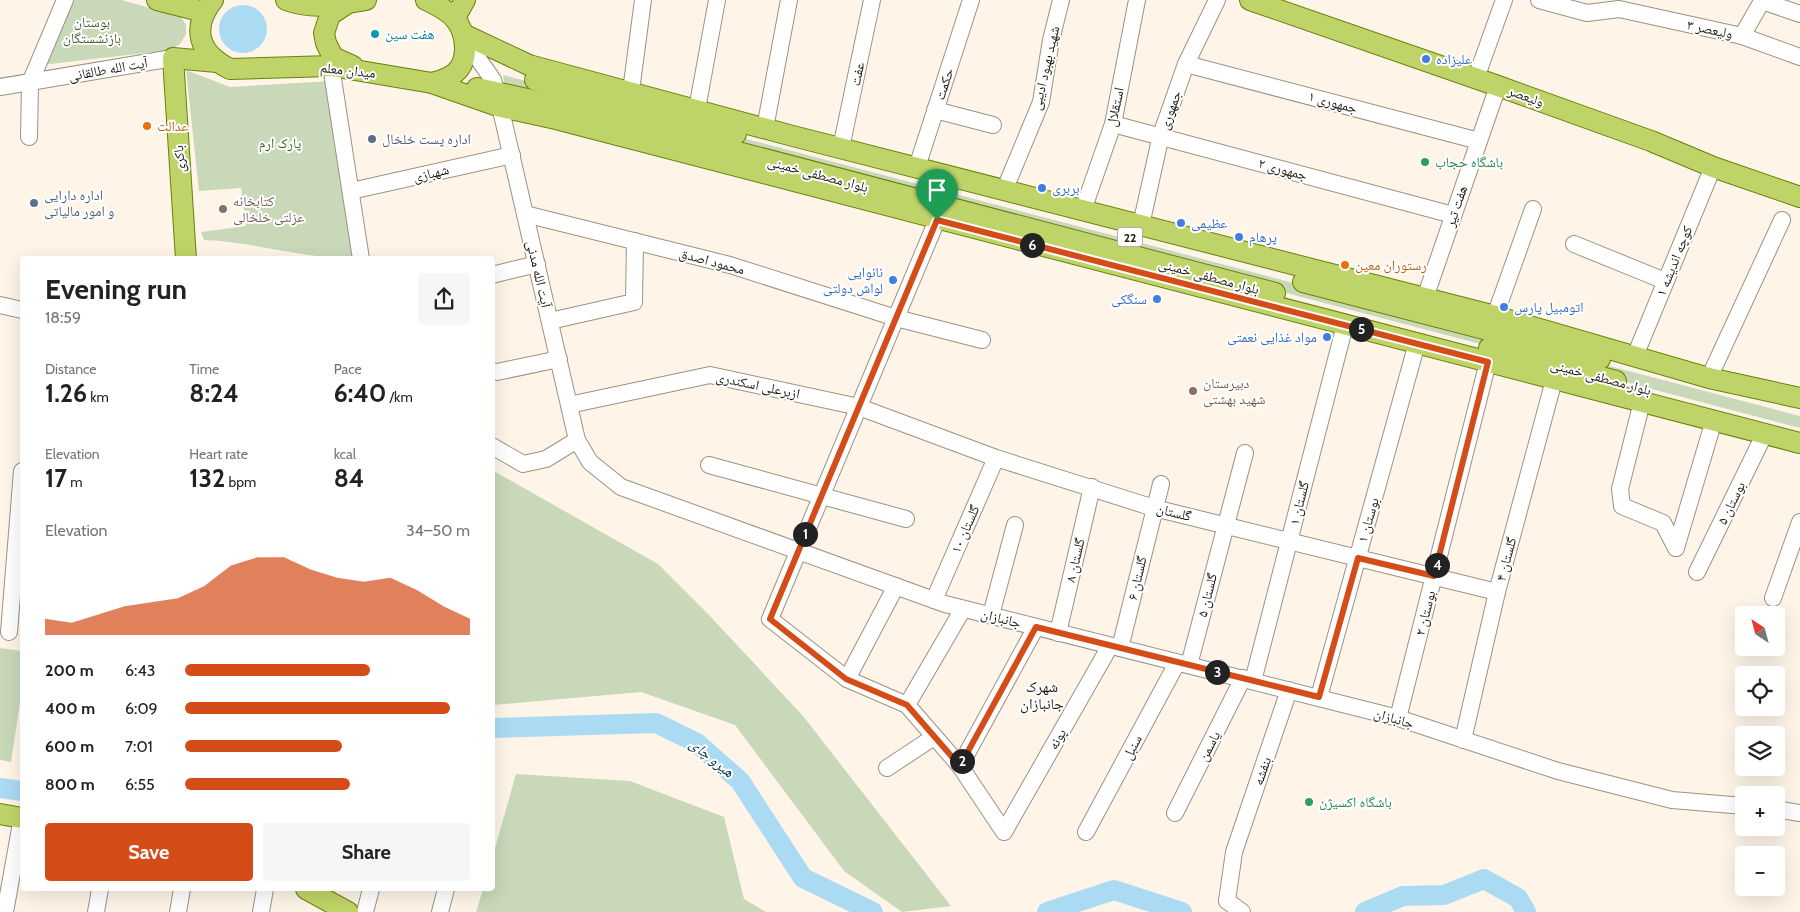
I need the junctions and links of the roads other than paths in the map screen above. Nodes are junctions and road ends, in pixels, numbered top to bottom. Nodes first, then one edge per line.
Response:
1 (65, 0) edge
2 (157, 0) edge
3 (286, 0) edge
4 (426, 0) edge
5 (465, 0) edge
6 (643, 0) edge
7 (716, 0) edge
8 (789, 0) edge
9 (872, 0) edge
10 (971, 0) edge
11 (1061, 0) edge
12 (1137, 0) edge
13 (1216, 0) edge
14 (1250, 0) edge
15 (1504, 0) edge
16 (1539, 0) edge
17 (1762, 1) edge
18 (357, 2) edge
19 (209, 6) edge
20 (1800, 14) edge
21 (1742, 36) junction
22 (464, 38) junction
23 (1800, 57) edge
24 (173, 58) junction
25 (217, 62) junction
26 (1186, 64) junction
27 (331, 66) junction
28 (362, 70) junction
29 (1476, 78) junction
30 (438, 82) junction
31 (30, 83) junction
32 (1498, 86) junction
33 (0, 87) edge
34 (631, 91) junction
35 (499, 100) junction
36 (697, 109) junction
37 (935, 110) junction
38 (1112, 124) junction
39 (993, 125) dead end
40 (766, 128) junction
41 (1161, 135) junction
42 (29, 137) dead end
43 (1479, 141) junction
44 (841, 148) junction
45 (512, 155) junction
46 (917, 167) junction
47 (1713, 167) junction
48 (351, 191) junction
49 (1004, 191) junction
50 (1800, 197) edge
51 (1533, 209) dead end
52 (1084, 210) junction
53 (525, 214) junction
54 (1453, 215) junction
55 (937, 220) junction
56 (1782, 220) dead end
57 (1141, 225) junction
58 (635, 241) junction
59 (1574, 244) dead end
60 (1200, 248) junction
61 (186, 256) edge
62 (361, 256) edge
63 (537, 264) junction
64 (1294, 273) junction
65 (495, 274) edge
66 (1665, 282) junction
67 (1425, 298) junction
68 (0, 305) edge
69 (20, 310) edge
70 (1495, 316) junction
71 (896, 318) junction
72 (550, 321) junction
73 (1345, 325) junction
74 (982, 340) dead end
75 (1417, 343) junction
76 (1635, 356) junction
77 (559, 359) junction
78 (1488, 362) junction
79 (495, 372) edge
80 (1709, 378) junction
81 (1554, 380) junction
82 (1800, 398) edge
83 (1642, 402) junction
84 (569, 405) junction
85 (859, 407) junction
86 (1800, 411) edge
87 (1714, 420) junction
88 (1800, 430) edge
89 (1765, 434) junction
90 (577, 440) junction
91 (1800, 443) edge
92 (495, 448) edge
93 (1245, 453) dead end
94 (996, 458) junction
95 (710, 465) dead end
96 (1160, 484) dead end
97 (1092, 487) junction
98 (822, 494) junction
99 (20, 496) edge
100 (1154, 508) junction
101 (906, 519) dead end
102 (1800, 522) edge
103 (1015, 525) dead end
104 (1224, 525) junction
105 (1289, 541) junction
106 (798, 551) junction
107 (1358, 558) junction
108 (1698, 572) dead end
109 (1434, 576) junction
110 (896, 586) junction
111 (1497, 592) junction
112 (1773, 598) dead end
113 (934, 600) junction
114 (963, 608) junction
115 (991, 615) junction
116 (1036, 627) junction
117 (9, 632) dead end
118 (1058, 633) junction
119 (1115, 647) junction
120 (1183, 664) junction
121 (846, 679) junction
122 (1248, 679) junction
123 (1289, 690) junction
124 (1319, 697) junction
125 (907, 705) junction
126 (1398, 718) junction
127 (934, 737) junction
128 (1463, 740) junction
129 (960, 766) junction
130 (887, 768) dead end
131 (1735, 805) edge
132 (1785, 811) edge
133 (1175, 813) dead end
134 (0, 814) edge
135 (1798, 814) edge
136 (20, 818) edge
137 (20, 829) edge
138 (1086, 832) dead end
139 (100, 891) edge
140 (182, 891) edge
141 (265, 891) edge
142 (313, 891) edge
143 (370, 891) edge
144 (445, 891) edge
145 (5, 912) edge
146 (96, 912) edge
147 (178, 912) edge
148 (261, 912) edge
149 (348, 912) edge
150 (365, 912) edge
151 (440, 912) edge
152 (1242, 912) edge

1 - 31 street
2 - 19 main road
3 - 18 main road
4 - 22 main road
5 - 22 main road
6 - 34 street
7 - 36 street
8 - 40 street
9 - 44 street, عفت
10 - 37 street, حکمت
11 - 49 street, شهید بهبود ادیبی
12 - 38 street, استقلال
13 - 26 street, جمهوری
14 - 29 main road, ولیعصر
15 - 29 street
16 - 21 street, ولیعصر ۳
17 - 20 street
17 - 21 street
18 - 28 main road
19 - 25 main road
21 - 23 street, ولیعصر ۳
22 - 30 main road
22 - 34 main road
22 - 35 street, آیت‌ الله مدنی
22 - 60 main road, بلوار مصطفی خمینی / 22
24 - 25 main road, آیت الله طالقانی
24 - 31 street, آیت الله طالقانی
24 - 61 main road, باکری
25 - 27 main road, میدان معلم
26 - 41 street, جمهوری
26 - 43 street, جمهوری ۱
27 - 28 main road, میدان معلم
27 - 48 street
28 - 30 main road, میدان معلم
29 - 32 main road, ولیعصر
30 - 35 main road, میدان معلم
31 - 33 street, آیت الله طالقانی
31 - 42 street
32 - 43 street, هفت تیر
32 - 47 main road, ولیعصر
34 - 36 main road
35 - 45 street, آیت‌ الله مدنی
35 - 55 main road
35 - 88 main road, بلوار مصطفی خمینی / 22
36 - 40 main road
37 - 39 street
37 - 46 street, حکمت
38 - 41 street, جمهوری ۲
38 - 52 street, استقلال
40 - 44 main road
41 - 54 street, جمهوری ۲
41 - 57 street, جمهوری
43 - 54 street, هفت تیر
44 - 46 main road
45 - 48 street, شهبازی
45 - 53 street, آیت‌ الله مدنی
46 - 49 main road
47 - 50 main road, ولیعصر
47 - 66 street, کوچه اندیشه ۱
48 - 62 street
49 - 52 main road
51 - 70 street
52 - 57 main road
53 - 58 street, محمود اصدق
53 - 63 street, آیت‌ الله مدنی
54 - 67 street, هفت تیر
55 - 71 street
55 - 73 main road
56 - 80 street
57 - 60 main road
58 - 71 street, محمود اصدق
58 - 72 street
59 - 66 street
60 - 64 main road, بلوار مصطفی خمینی / 22
63 - 65 street
63 - 72 street, آیت‌ الله مدنی
64 - 67 main road
64 - 86 main road, بلوار مصطفی خمینی / 22
66 - 76 street, کوچه اندیشه ۱
67 - 70 main road
68 - 69 street
70 - 76 main road
71 - 74 street, محمود اصدق
71 - 85 street
72 - 77 street, آیت‌ الله مدنی
73 - 75 main road
73 - 105 street, گلستان ۱
75 - 78 main road
75 - 107 street, بوستان ۱
76 - 80 main road
77 - 79 street
77 - 84 street, آیت‌ الله مدنی
78 - 81 main road
78 - 109 street, بوستان ۲
80 - 82 main road
81 - 83 main road
81 - 111 street, گلستان ۴
83 - 87 main road
83 - 87 street
84 - 85 street, ازبرعلی اسکندری
84 - 90 street, آیت‌ الله مدنی
85 - 94 street, گلستان
85 - 98 street
87 - 89 main road
89 - 91 main road
89 - 108 street, بوستان ۵
90 - 92 street
90 - 106 street, جانبازان
93 - 104 street, گلستان ۵
94 - 97 street, گلستان
94 - 113 street, گلستان ۱۰
95 - 98 street
96 - 100 street, گلستان ۶
97 - 100 street, گلستان
97 - 118 street, گلستان ۸
98 - 101 street
98 - 106 street
99 - 117 street
100 - 104 street, گلستان
100 - 119 street, گلستان ۶
102 - 112 street
103 - 115 street
104 - 105 street, گلستان
104 - 120 street, گلستان ۵
105 - 107 street, گلستان
105 - 122 street, گلستان ۱
106 - 110 street, جانبازان
106 - 121 street
107 - 109 street, گلستان
107 - 124 street, بوستان ۱
109 - 111 street, گلستان
109 - 126 street, بوستان ۲
110 - 113 street, جانبازان
110 - 121 street
111 - 128 street, گلستان ۴
113 - 114 street, جانبازان
114 - 115 street, جانبازان
114 - 125 street
115 - 116 street, جانبازان
116 - 118 street, جانبازان
116 - 129 street
118 - 119 street, جانبازان
119 - 120 street, جانبازان
119 - 129 street, پونه
120 - 122 street, جانبازان
120 - 138 street, سنبل
121 - 125 street
122 - 123 street, جانبازان
122 - 133 street, یاسمن
123 - 124 street, جانبازان
123 - 152 street, بنفشه
124 - 126 street, جانبازان
125 - 127 street
126 - 128 street, جانبازان
127 - 129 street
127 - 130 street
128 - 131 street, جانبازان
132 - 135 street
134 - 136 main road
137 - 145 street
139 - 146 street
140 - 147 street
141 - 148 street
142 - 149 main road
143 - 150 street
144 - 151 street

